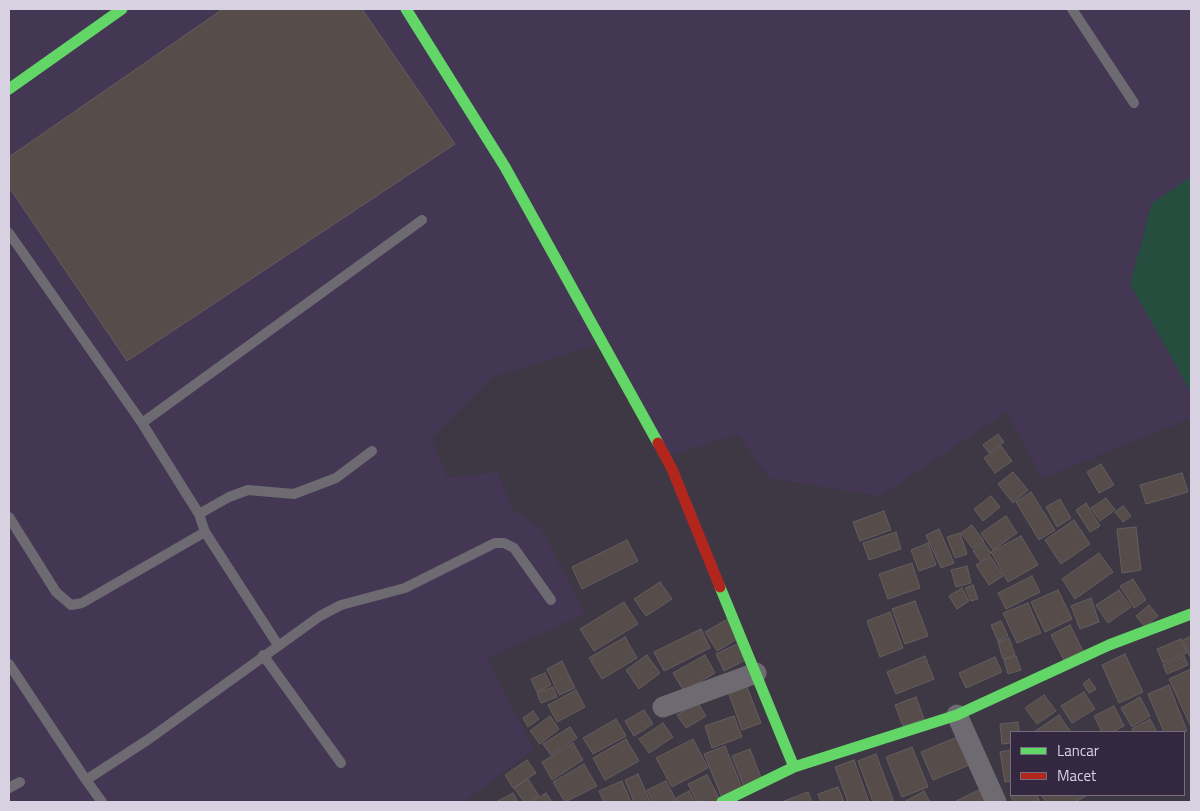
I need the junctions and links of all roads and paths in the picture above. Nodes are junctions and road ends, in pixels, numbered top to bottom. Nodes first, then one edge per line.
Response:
1 (122, 9) edge
2 (406, 9) edge
3 (1072, 9) edge
4 (9, 89) edge
5 (1134, 103) dead end
6 (422, 220) dead end
7 (9, 235) edge
8 (142, 423) junction
9 (372, 451) dead end
10 (199, 514) junction
11 (9, 518) edge
12 (205, 532) junction
13 (551, 600) dead end
14 (1191, 614) edge
15 (278, 645) junction
16 (263, 655) junction
17 (9, 664) edge
18 (756, 673) junction
19 (663, 707) dead end
20 (957, 715) junction
21 (341, 763) dead end
22 (794, 767) junction
23 (86, 780) junction
24 (20, 782) dead end
25 (9, 788) edge
26 (745, 797) edge
27 (102, 802) edge
28 (722, 802) edge
29 (996, 802) edge

1 - 4 street
2 - 18 street
3 - 5 lane
6 - 8 lane
7 - 8 lane
8 - 10 lane
9 - 10 lane
10 - 12 lane
11 - 12 lane
12 - 15 lane
13 - 15 lane
14 - 20 street
15 - 16 lane
16 - 21 lane
16 - 23 lane
17 - 23 lane
18 - 19 street
18 - 22 street
20 - 22 street
20 - 29 street
22 - 26 street
23 - 27 lane
24 - 25 lane
26 - 28 street

